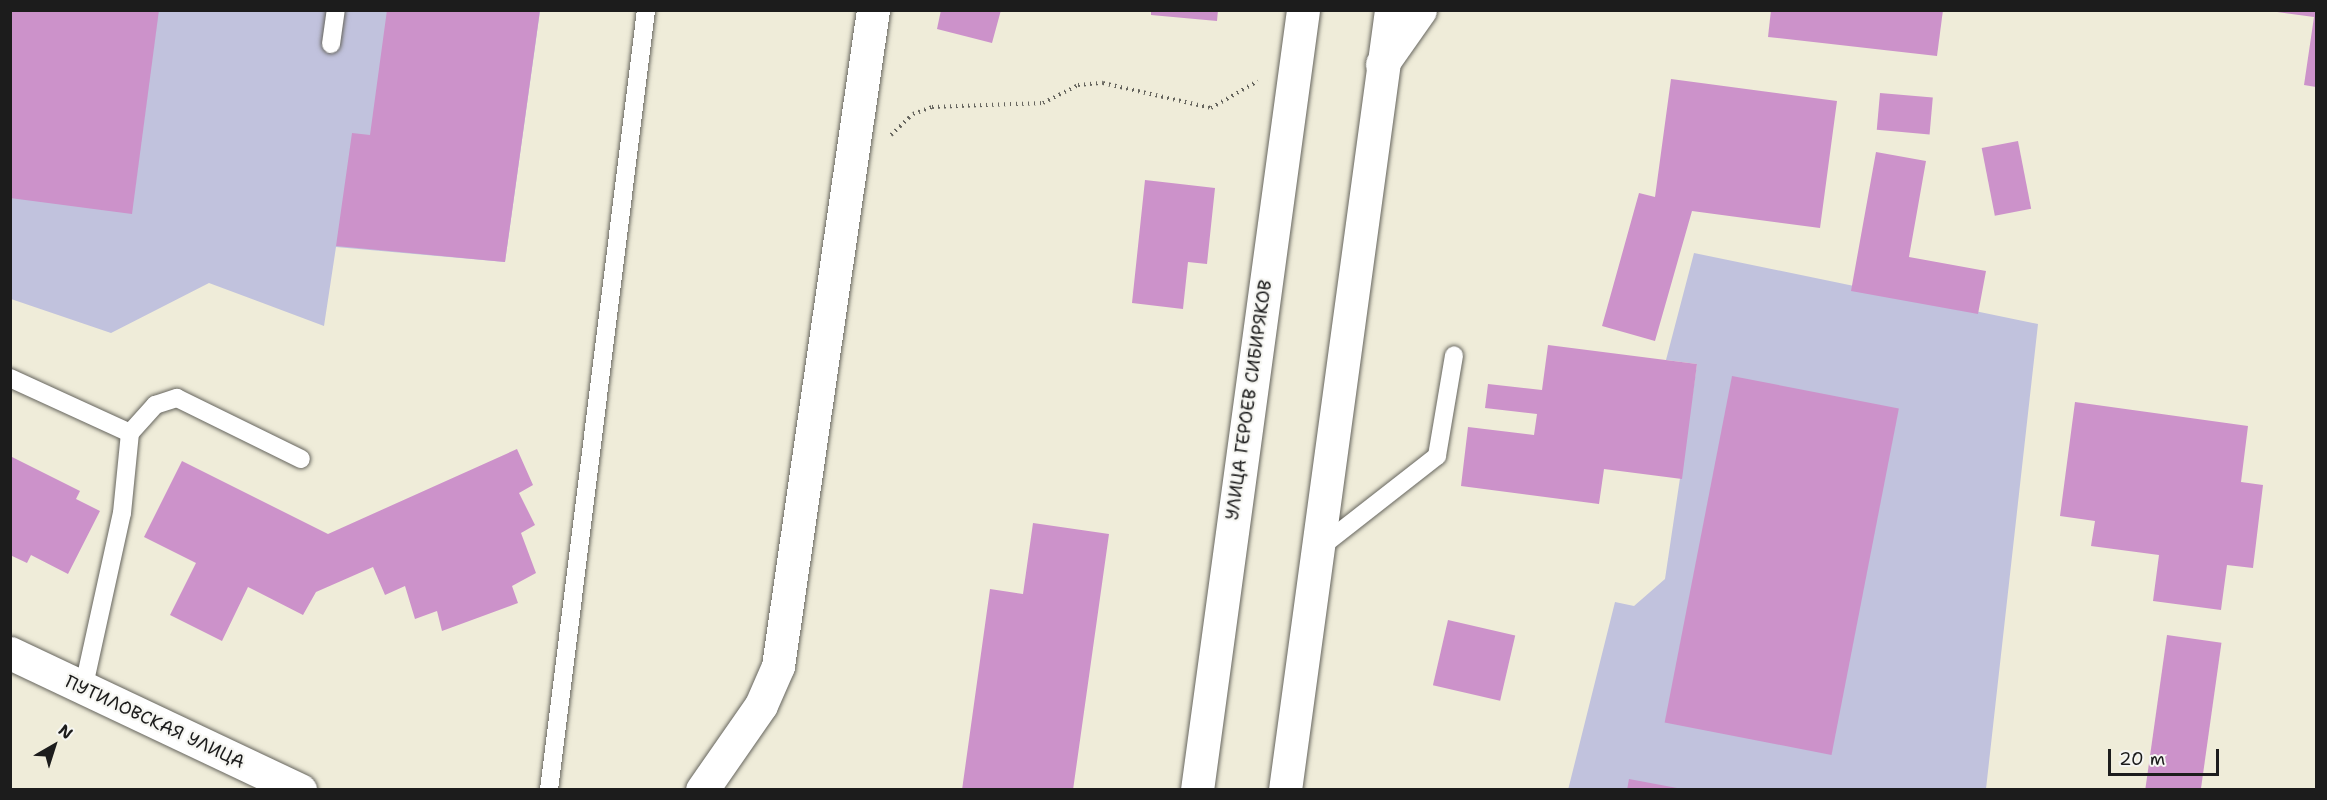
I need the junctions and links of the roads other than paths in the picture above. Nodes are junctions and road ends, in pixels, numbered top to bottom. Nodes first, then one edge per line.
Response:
1 (336, 10) edge
2 (646, 10) edge
3 (873, 10) edge
4 (1304, 10) edge
5 (1391, 10) edge
6 (1420, 10) edge
7 (331, 44) dead end
8 (1382, 64) junction
9 (1454, 355) dead end
10 (10, 378) edge
11 (130, 433) junction
12 (301, 459) dead end
13 (1314, 552) junction
14 (10, 653) edge
15 (83, 690) junction
16 (300, 789) edge
17 (549, 789) edge
18 (702, 789) edge
19 (1197, 789) edge
20 (1285, 789) edge

1 - 7 lane
2 - 17 lane
3 - 18 main road
4 - 19 main road, УЛИЦА ГЕРОЕВ СИБИРЯКОВ
5 - 8 main road
6 - 8 main road
8 - 13 main road
9 - 13 lane
10 - 11 lane
11 - 12 lane
11 - 15 lane
13 - 20 main road
14 - 15 main road, ПУТИЛОВСКАЯ УЛИЦА
15 - 16 main road, ПУТИЛОВСКАЯ УЛИЦА

